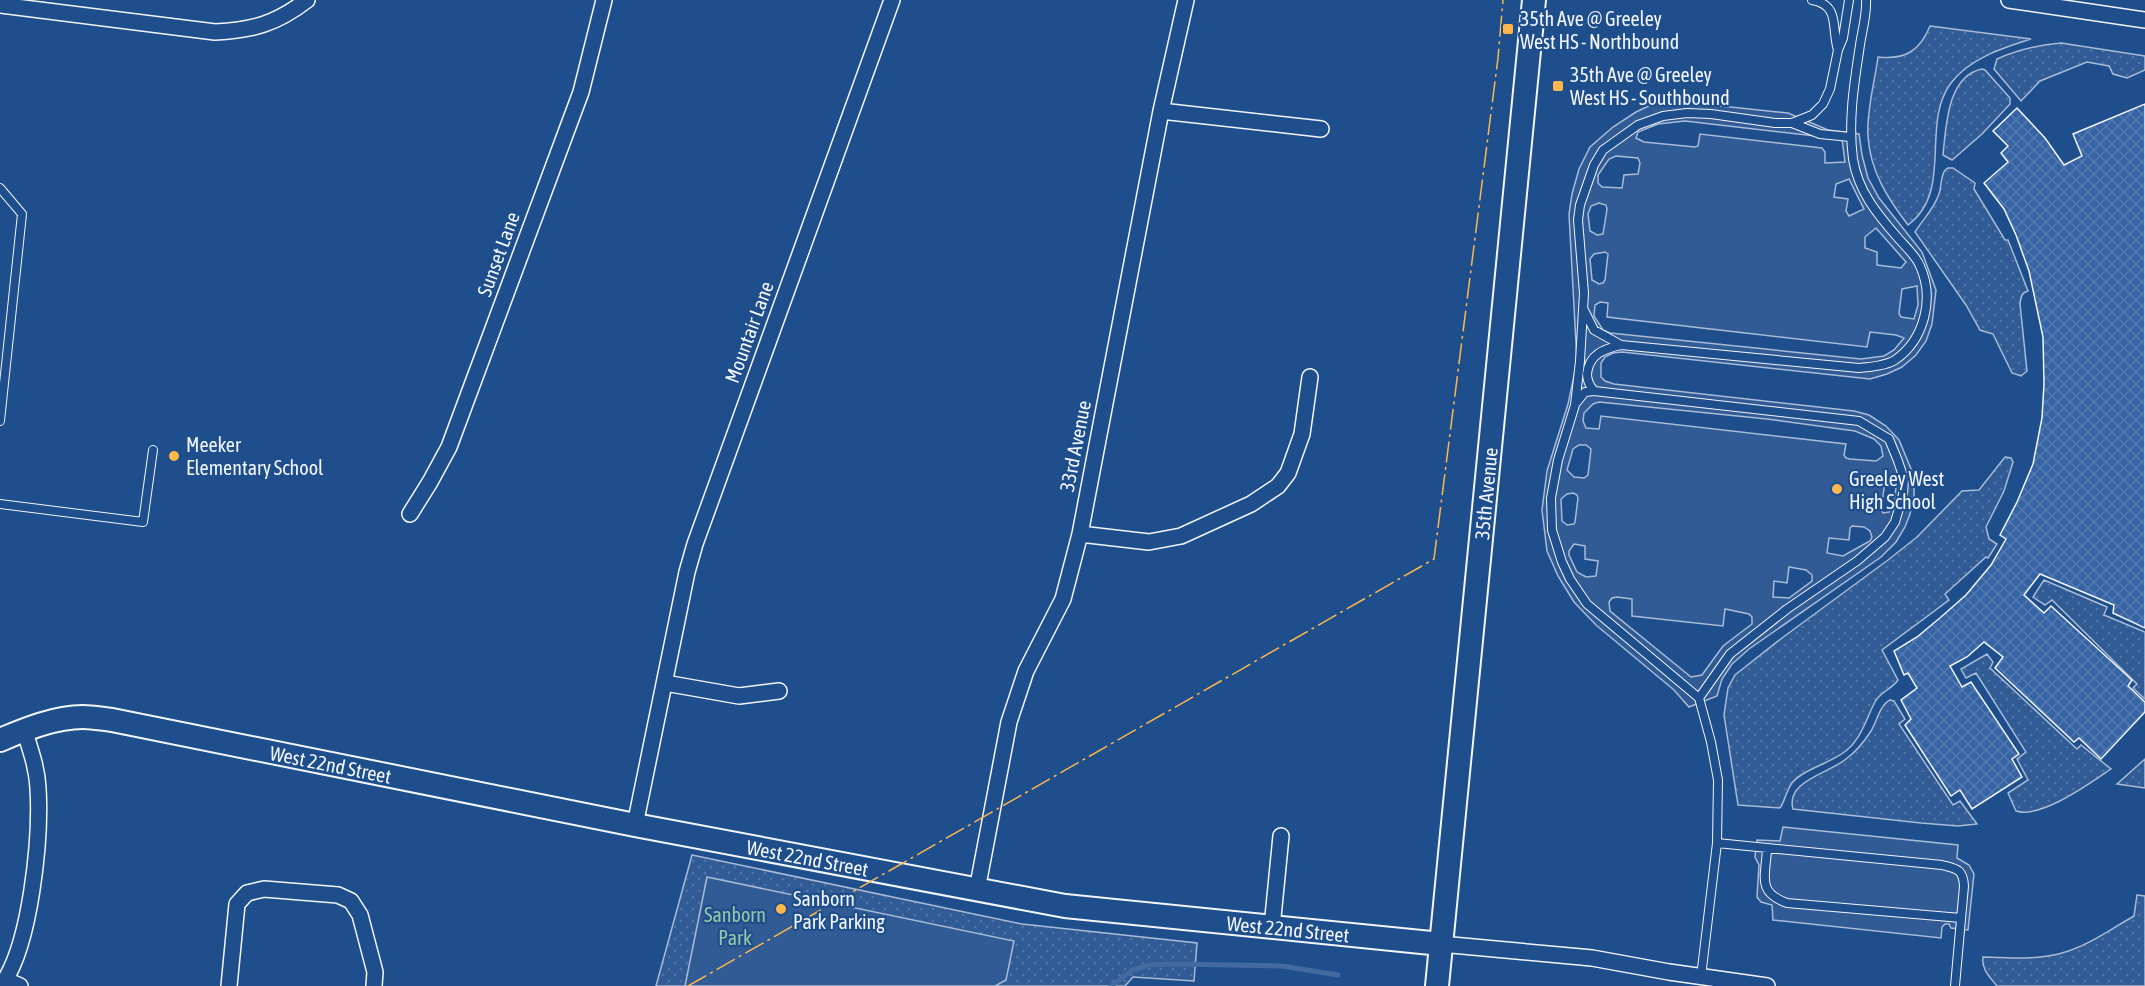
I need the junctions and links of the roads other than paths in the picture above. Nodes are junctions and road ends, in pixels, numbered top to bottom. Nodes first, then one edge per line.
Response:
1 (307, 0) edge
2 (604, 0) edge
3 (892, 0) edge
4 (1186, 0) edge
5 (1534, 0) edge
6 (1812, 0) edge
7 (1849, 0) edge
8 (1866, 0) edge
9 (2009, 0) edge
10 (0, 5) edge
11 (2145, 20) edge
12 (1838, 50) junction
13 (1161, 111) junction
14 (1792, 123) junction
15 (1321, 129) dead end
16 (1850, 137) junction
17 (0, 188) edge
18 (1583, 307) junction
19 (1621, 345) junction
20 (1310, 377) dead end
21 (1594, 391) junction
22 (1575, 405) junction
23 (0, 421) edge
24 (153, 450) dead end
25 (0, 504) edge
26 (410, 514) dead end
27 (1080, 534) junction
28 (665, 683) junction
29 (779, 691) dead end
30 (1699, 698) junction
31 (24, 729) junction
32 (0, 740) edge
33 (635, 825) junction
34 (1281, 836) dead end
35 (1717, 843) junction
36 (1767, 848) junction
37 (977, 890) junction
38 (1961, 918) junction
39 (1272, 927) junction
40 (1441, 944) junction
41 (1700, 982) edge
42 (9, 984) edge
43 (229, 986) edge
44 (374, 986) edge
45 (1437, 986) edge
46 (1767, 986) edge
47 (1955, 986) edge

1 - 10 street
2 - 26 street, Sunset Lane
3 - 28 street, Mountair Lane
4 - 13 street, 33rd Avenue
5 - 40 street, 35th Avenue
6 - 12 lane
7 - 12 lane
8 - 16 lane
9 - 11 street
12 - 14 lane
13 - 15 street
13 - 27 street, 33rd Avenue
14 - 16 lane
14 - 18 lane
16 - 19 lane
17 - 23 lane
18 - 19 lane
18 - 22 lane
19 - 21 lane
20 - 27 street
21 - 22 lane
21 - 30 lane
22 - 30 lane
24 - 25 lane
27 - 37 street, 33rd Avenue
28 - 29 street
28 - 33 street, Mountair Lane
30 - 35 lane
31 - 32 street, West 22nd Street
31 - 33 street, West 22nd Street
31 - 42 street
33 - 37 street, West 22nd Street
34 - 39 street
35 - 36 lane
35 - 41 lane
36 - 38 lane
36 - 38 lane
37 - 39 street, West 22nd Street
38 - 47 lane
39 - 40 street, West 22nd Street
40 - 41 street, West 22nd Street
40 - 45 street, 35th Avenue
41 - 46 street, West 22nd Street
43 - 44 street

